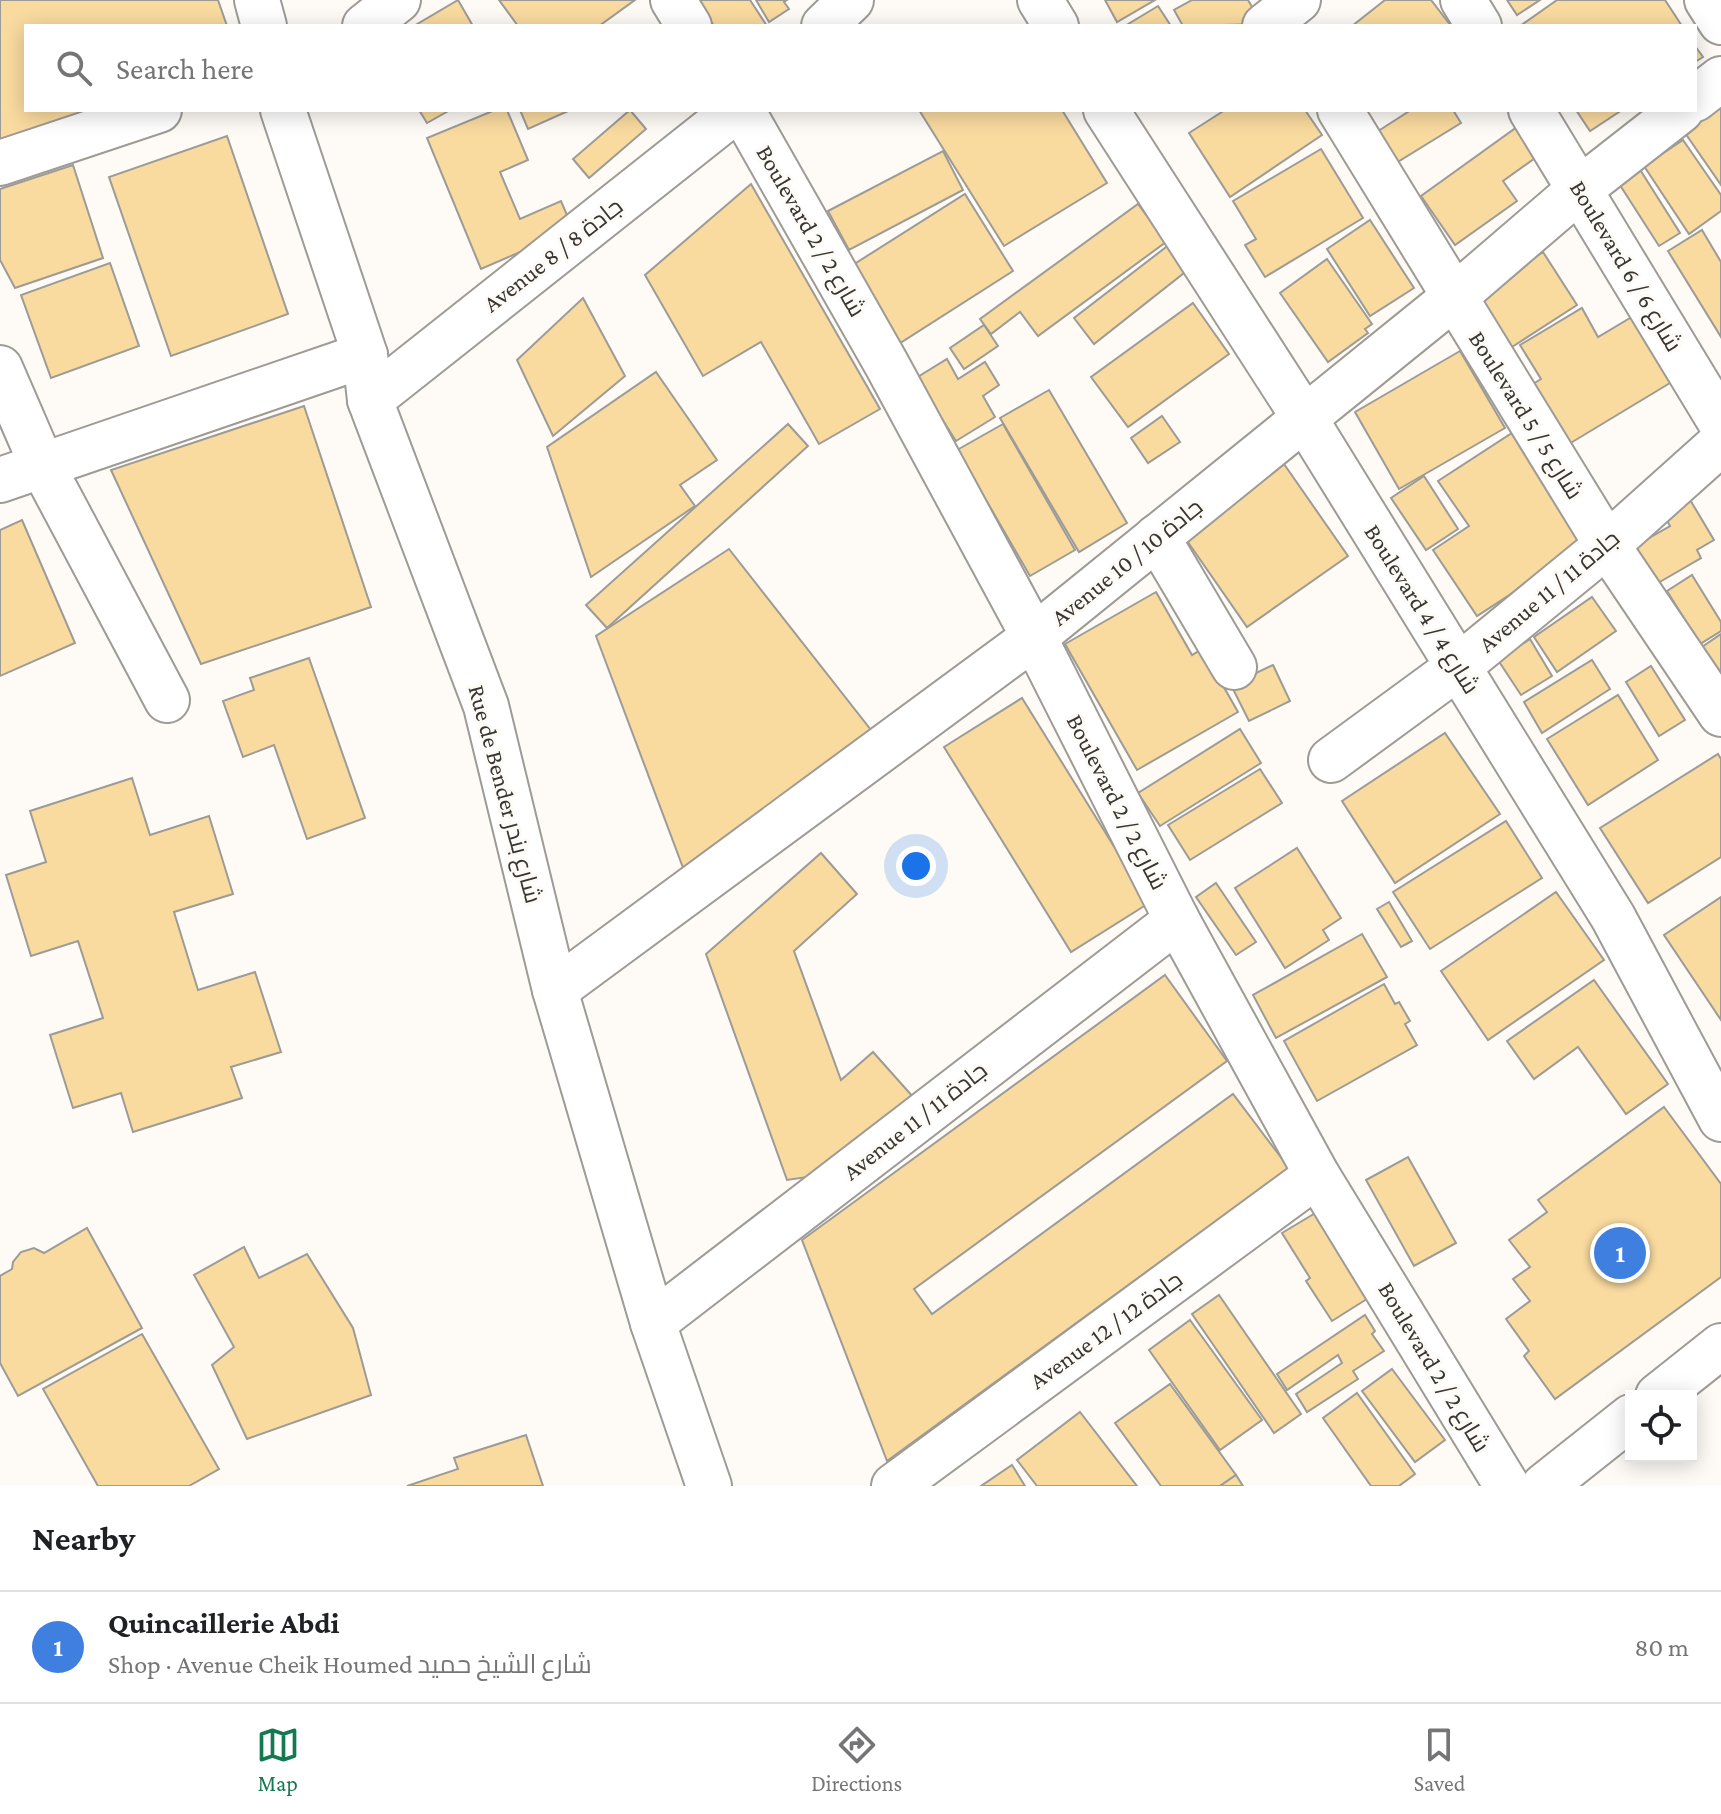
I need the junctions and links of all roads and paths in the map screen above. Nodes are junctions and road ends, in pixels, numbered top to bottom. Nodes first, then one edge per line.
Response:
1 (257, 0) edge
2 (398, 0) edge
3 (673, 0) edge
4 (851, 0) edge
5 (1040, 0) edge
6 (1463, 0) edge
7 (1707, 0) edge
8 (1721, 22) edge
9 (263, 24) edge
10 (368, 24) edge
11 (688, 24) edge
12 (826, 24) edge
13 (1055, 24) edge
14 (1478, 24) edge
15 (1721, 79) edge
16 (1697, 97) edge
17 (153, 112) edge
18 (284, 112) edge
19 (736, 112) edge
20 (740, 112) edge
21 (1341, 112) edge
22 (1532, 112) edge
23 (1678, 112) edge
24 (1124, 117) edge
25 (0, 163) edge
26 (1580, 189) junction
27 (1453, 298) junction
28 (365, 355) junction
29 (0, 368) edge
30 (370, 400) junction
31 (1305, 419) junction
32 (1721, 423) edge
33 (1721, 443) edge
34 (42, 465) junction
35 (0, 480) edge
36 (1157, 537) junction
37 (1607, 545) junction
38 (1034, 637) junction
39 (1234, 667) dead end
40 (1458, 667) junction
41 (167, 700) dead end
42 (1721, 714) edge
43 (1331, 760) dead end
44 (1177, 920) junction
45 (555, 990) junction
46 (1721, 1119) edge
47 (1317, 1175) junction
48 (653, 1323) junction
49 (1721, 1346) edge
50 (1666, 1390) edge
51 (1625, 1422) edge
52 (709, 1486) edge
53 (894, 1486) edge
54 (1507, 1486) edge
55 (1544, 1486) edge

1 - 9 street
2 - 10 street
3 - 11 street
4 - 12 street
5 - 13 street
6 - 14 street
7 - 8 street
15 - 16 street
17 - 25 street
18 - 28 street, Rue de Bender شارع بندر
19 - 30 street, Avenue 8 / جادة 8
20 - 38 street, Boulevard 2 / شارع 2
21 - 27 street, Boulevard 5 / شارع 5
22 - 26 street, Boulevard 6 / شارع 6
23 - 26 street, Avenue 10 / جادة 10
24 - 31 street, Boulevard 4 / شارع 4
26 - 27 street, Avenue 10 / جادة 10
26 - 32 street, Boulevard 6 / شارع 6
27 - 31 street, Avenue 10 / جادة 10
27 - 37 street, Boulevard 5 / شارع 5
28 - 30 street, Rue de Bender شارع بندر
28 - 34 street
29 - 34 street
30 - 45 street, Rue de Bender شارع بندر
31 - 36 street, Avenue 10 / جادة 10
31 - 40 street, Boulevard 4 / شارع 4
33 - 37 street, Avenue 11 / جادة 11
34 - 35 street
34 - 41 street
36 - 38 street, Avenue 10 / جادة 10
36 - 39 street
37 - 40 street, Avenue 11 / جادة 11
37 - 42 street, Boulevard 5 / شارع 5
38 - 44 street, Boulevard 2 / شارع 2
38 - 45 street, Avenue 10 / جادة 10
40 - 43 street, Avenue 11 / جادة 11
40 - 46 street, Boulevard 4 / شارع 4
44 - 47 street, Boulevard 2 / شارع 2
44 - 48 street, Avenue 11 / جادة 11
45 - 48 street, Rue de Bender شارع بندر
47 - 53 street, Avenue 12 / جادة 12
47 - 54 street, Boulevard 2 / شارع 2
48 - 52 street, Rue de Bender شارع بندر
49 - 50 street
51 - 55 street

